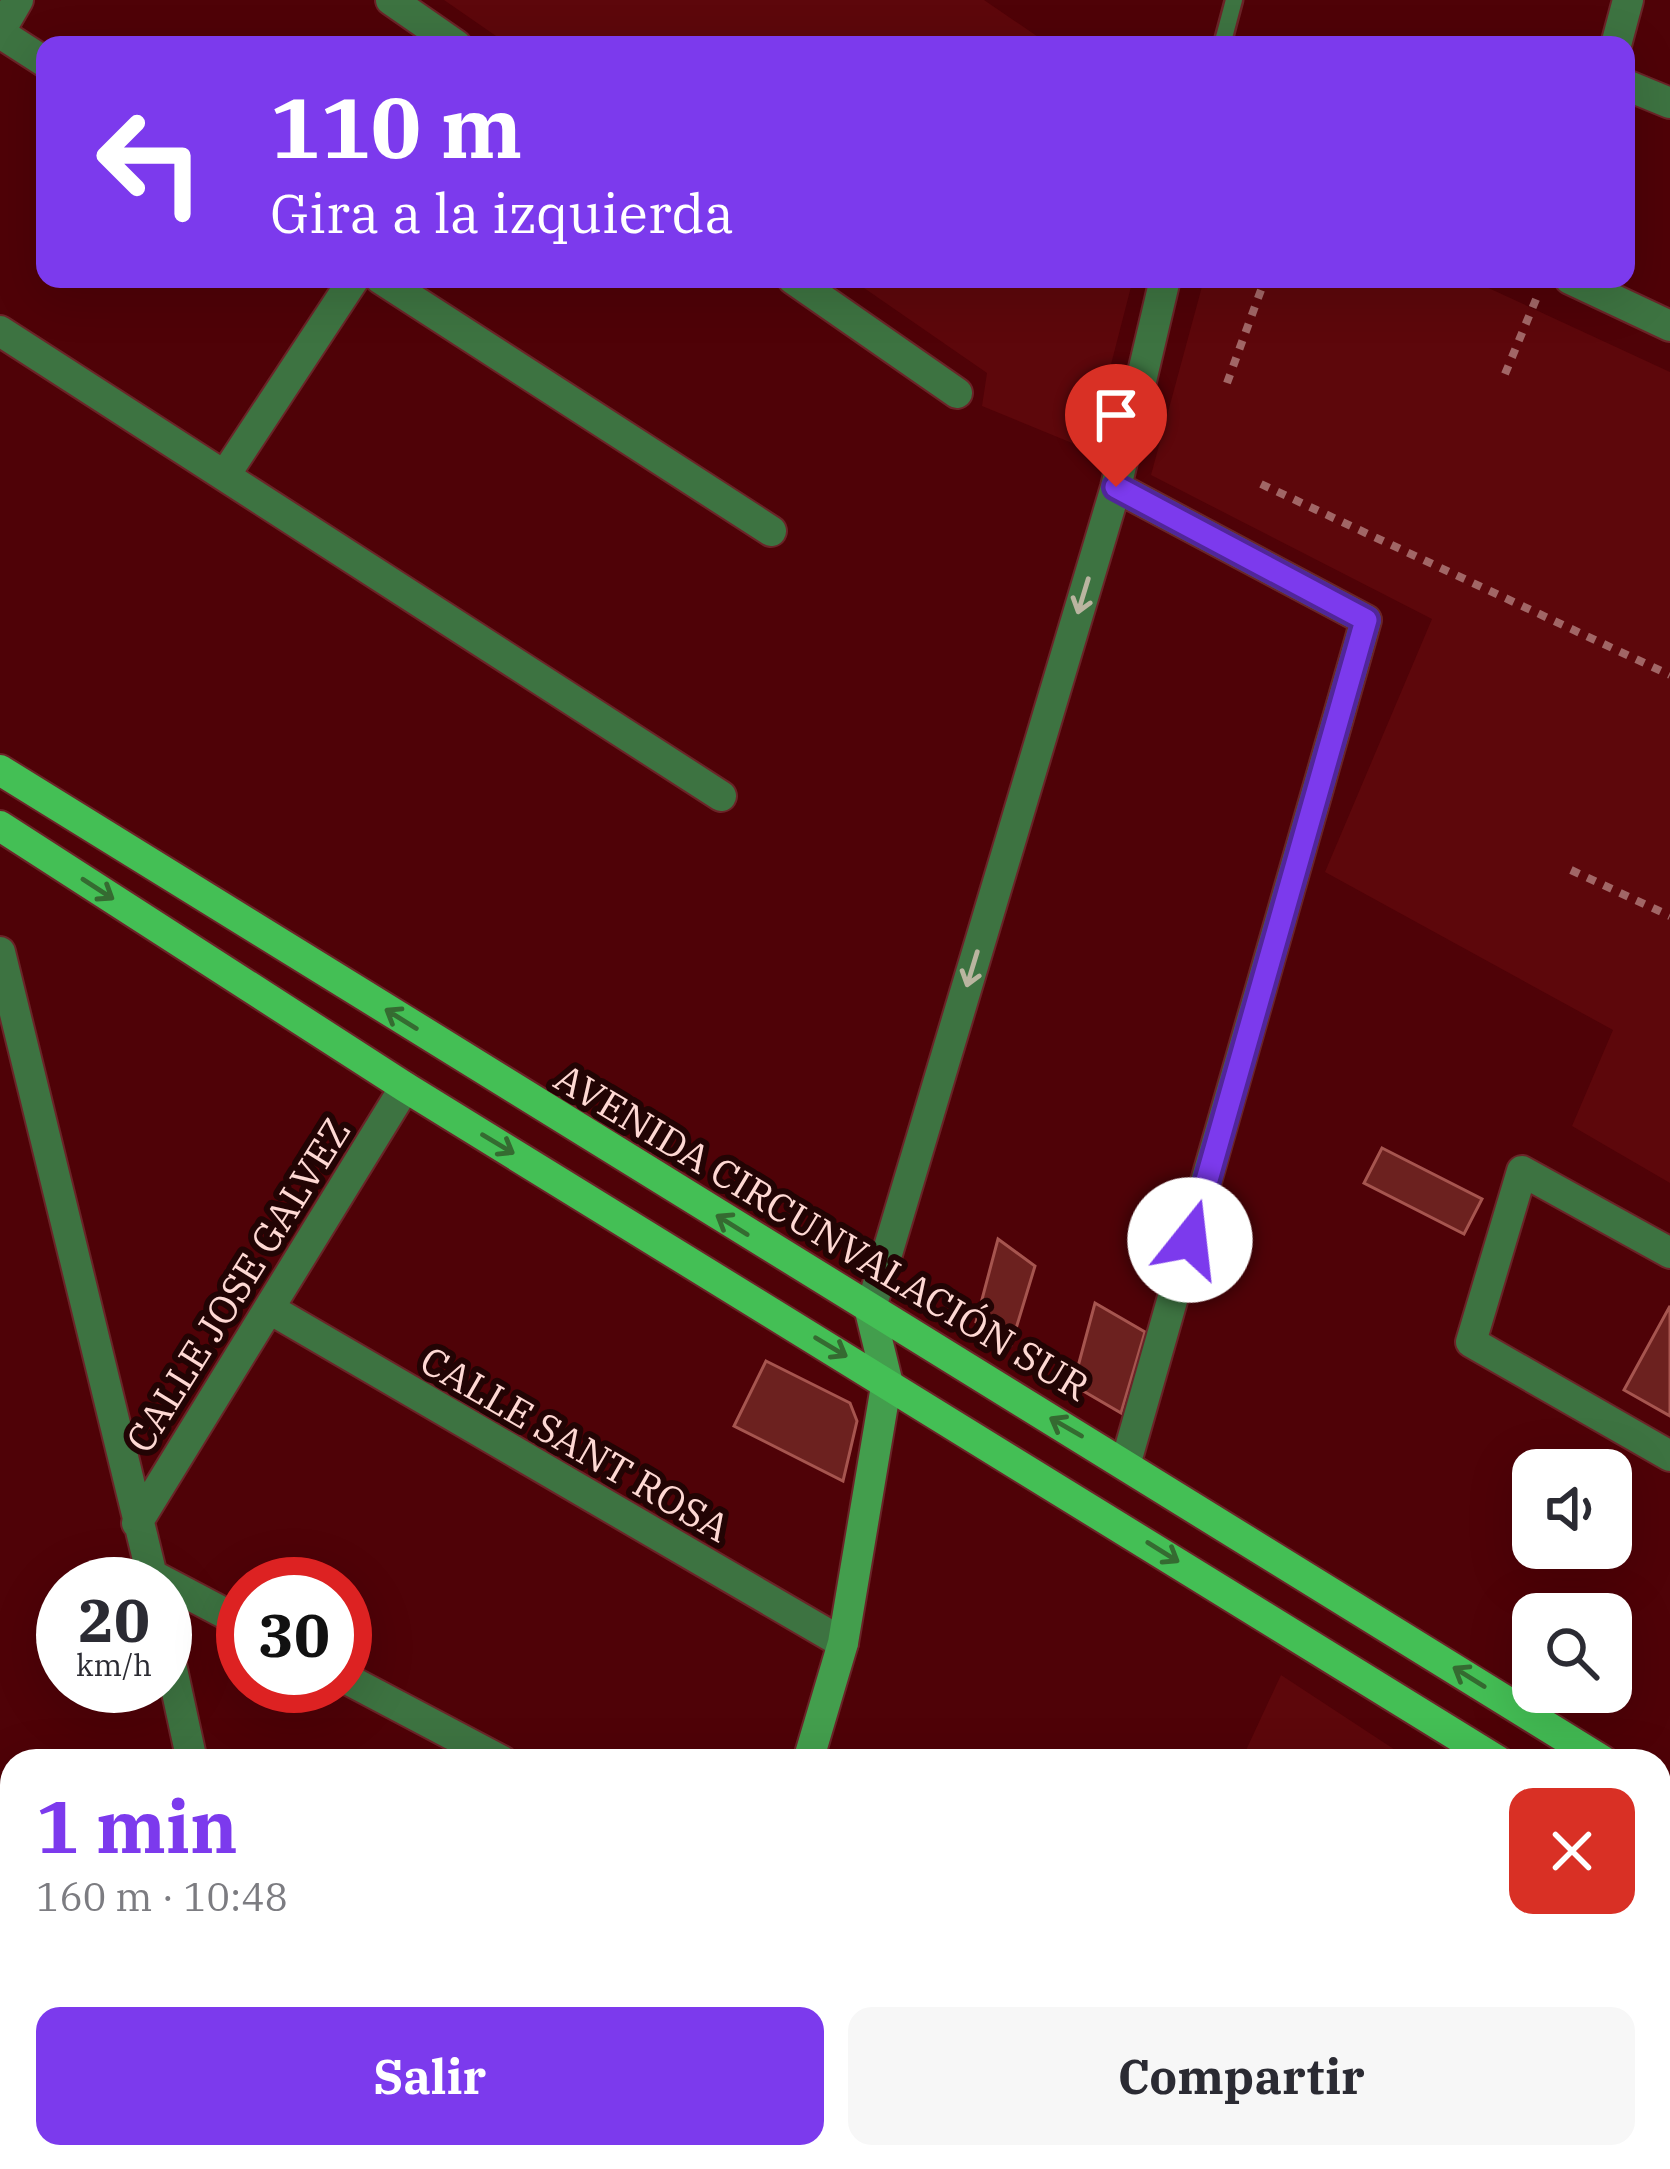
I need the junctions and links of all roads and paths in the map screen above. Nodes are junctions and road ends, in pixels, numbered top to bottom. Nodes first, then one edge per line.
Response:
1 (18, 0) edge
2 (391, 0) edge
3 (1234, 0) edge
4 (1628, 0) edge
5 (0, 32) edge
6 (443, 36) edge
7 (1224, 36) edge
8 (1618, 36) edge
9 (36, 56) edge
10 (1635, 89) edge
11 (1670, 103) edge
12 (348, 288) edge
13 (395, 288) edge
14 (806, 288) edge
15 (1163, 288) edge
16 (1262, 288) edge
17 (1540, 288) edge
18 (1589, 288) edge
19 (1670, 326) edge
20 (0, 331) edge
21 (1504, 374) dead end
22 (1227, 383) dead end
23 (957, 393) dead end
24 (225, 475) junction
25 (1261, 484) dead end
26 (1116, 487) junction
27 (771, 531) dead end
28 (1670, 674) edge
29 (0, 770) edge
30 (721, 796) dead end
31 (0, 826) edge
32 (1570, 870) dead end
33 (1670, 916) edge
34 (0, 952) edge
35 (405, 1087) junction
36 (1670, 1253) edge
37 (270, 1309) junction
38 (870, 1311) junction
39 (886, 1380) junction
40 (1670, 1456) edge
41 (1126, 1462) junction
42 (137, 1523) junction
43 (147, 1557) edge
44 (843, 1643) junction
45 (372, 1692) edge
46 (181, 1713) edge
47 (188, 1749) edge
48 (479, 1749) edge
49 (812, 1749) edge
50 (1479, 1749) edge
51 (1585, 1749) edge

1 - 5 street
2 - 6 street
3 - 7 lane
4 - 8 street
5 - 9 street
10 - 11 street
12 - 24 street
13 - 27 street
14 - 23 street
15 - 26 street
16 - 22 path
17 - 21 path
18 - 19 street
20 - 24 street
24 - 30 street
25 - 28 path
26 -> 38 street
26 - 41 street
38 -> 29 main road, AVENIDA CIRCUNVALACIÓN SUR
31 -> 35 main road
32 - 33 path
34 - 42 street
35 - 37 street, CALLE JOSE GALVEZ
35 -> 39 main road
36 - 40 street
37 - 42 street, CALLE JOSE GALVEZ
37 - 44 street, CALLE SANT ROSA
38 - 39 street
41 -> 38 main road, AVENIDA CIRCUNVALACIÓN SUR
39 - 44 street
39 -> 50 main road
51 -> 41 main road, AVENIDA CIRCUNVALACIÓN SUR
42 - 43 street
44 - 49 street
45 - 48 street
46 - 47 street

